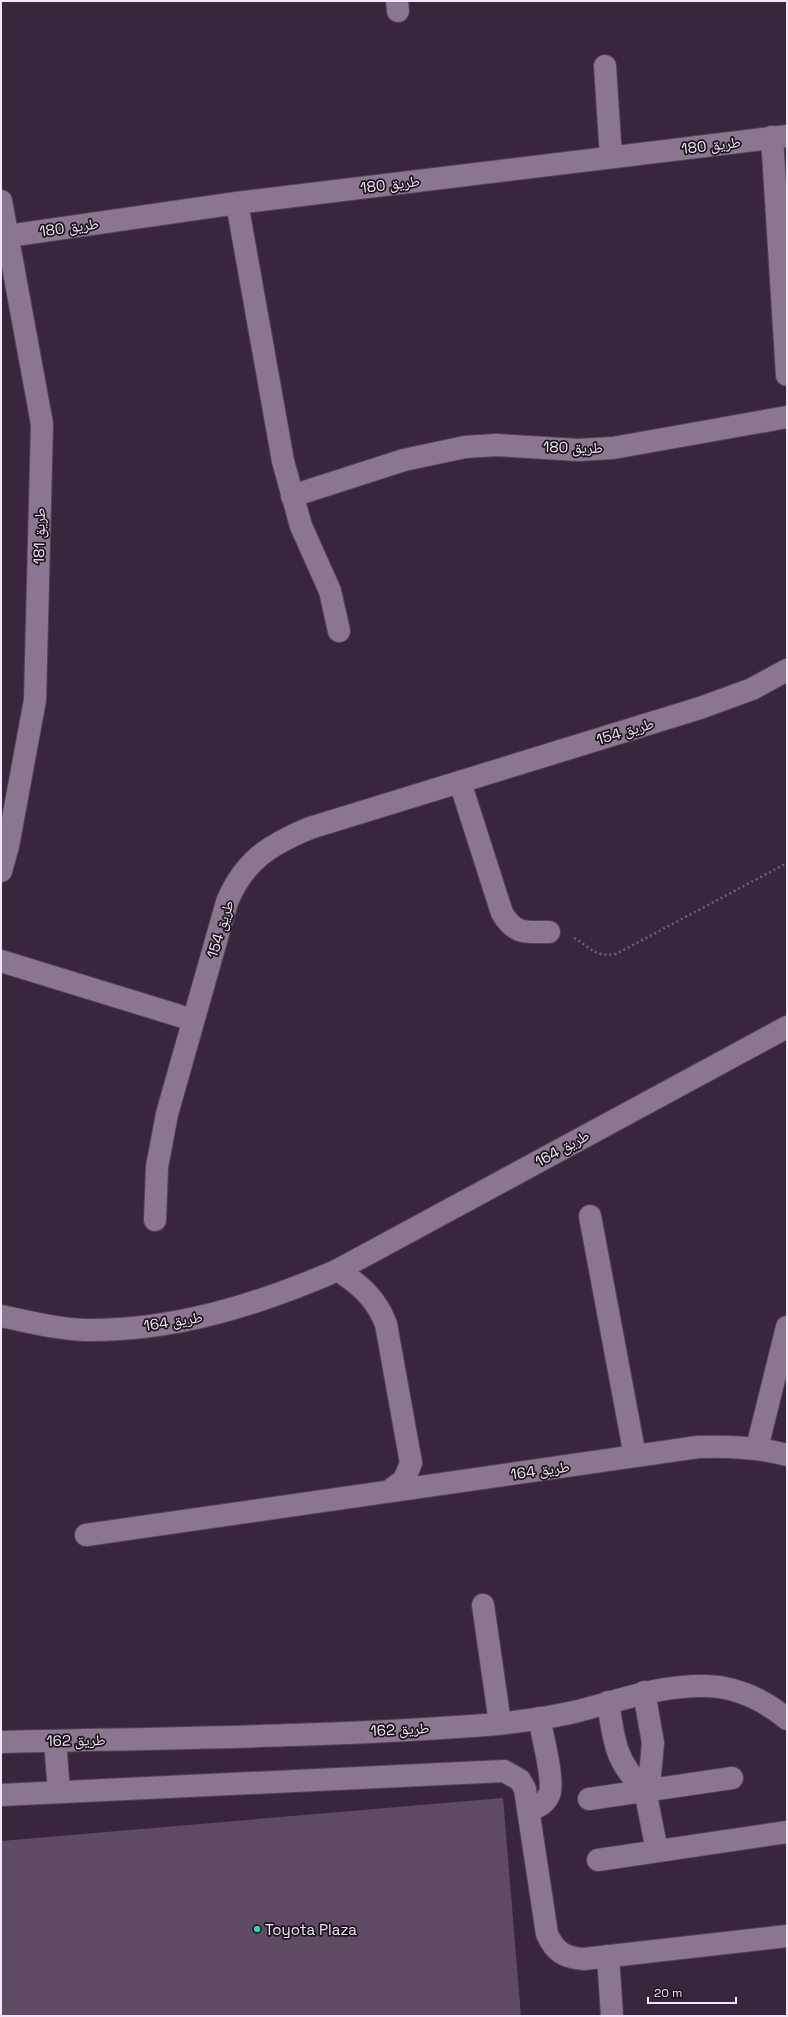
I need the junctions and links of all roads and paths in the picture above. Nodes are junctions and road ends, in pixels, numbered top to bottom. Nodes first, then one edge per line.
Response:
1 (605, 66) dead end
2 (780, 136) edge
3 (611, 157) junction
4 (1, 201) edge
5 (237, 203) junction
6 (8, 236) junction
7 (787, 375) edge
8 (787, 417) edge
9 (292, 496) junction
10 (339, 631) dead end
11 (787, 670) edge
12 (460, 782) junction
13 (787, 863) edge
14 (1, 872) edge
15 (549, 932) joint
16 (1, 961) edge
17 (193, 1020) junction
18 (787, 1027) edge
19 (590, 1216) dead end
20 (155, 1220) dead end
21 (338, 1270) junction
22 (1, 1316) edge
23 (787, 1327) edge
24 (757, 1448) junction
25 (787, 1455) edge
26 (635, 1456) junction
27 (389, 1491) junction
28 (86, 1536) dead end
29 (483, 1605) dead end
30 (644, 1692) junction
31 (608, 1702) junction
32 (539, 1718) junction
33 (787, 1719) edge
34 (500, 1724) junction
35 (55, 1741) junction
36 (1, 1742) edge
37 (732, 1778) dead end
38 (646, 1790) junction
39 (59, 1792) junction
40 (1, 1795) edge
41 (589, 1799) dead end
42 (530, 1810) junction
43 (787, 1832) edge
44 (657, 1852) junction
45 (598, 1860) dead end
46 (787, 1936) edge
47 (608, 1956) junction
48 (612, 2016) edge

1 - 3 street
2 - 3 street, طريق 180
2 - 7 street, طريق 180
3 - 5 street, طريق 180
4 - 6 street, طريق 181
5 - 6 street, طريق 180
5 - 9 street
6 - 14 street, طريق 181
8 - 9 street, طريق 180
9 - 10 street
11 - 12 street, طريق 154
12 - 15 street
12 - 17 street, طريق 154
13 - 15 path
16 - 17 street
17 - 20 street, طريق 154
18 - 21 street, طريق 164
19 - 26 street
21 - 22 street, طريق 164
21 - 27 street, طريق 164
23 - 24 street
24 - 25 street, طريق 164
24 - 26 street, طريق 164
26 - 27 street, طريق 164
27 - 28 street, طريق 164
29 - 34 street
30 - 31 street, طريق 162
30 - 33 street, طريق 162
30 - 38 street
31 - 32 street, طريق 162
31 - 38 street
32 - 34 street, طريق 162
32 - 42 street
34 - 35 street, طريق 162
35 - 36 street, طريق 162
35 - 39 street
37 - 38 street
38 - 41 street
38 - 44 street
39 - 40 street
39 - 42 street
42 - 47 street
43 - 44 street
44 - 45 street
46 - 47 street
47 - 48 street

